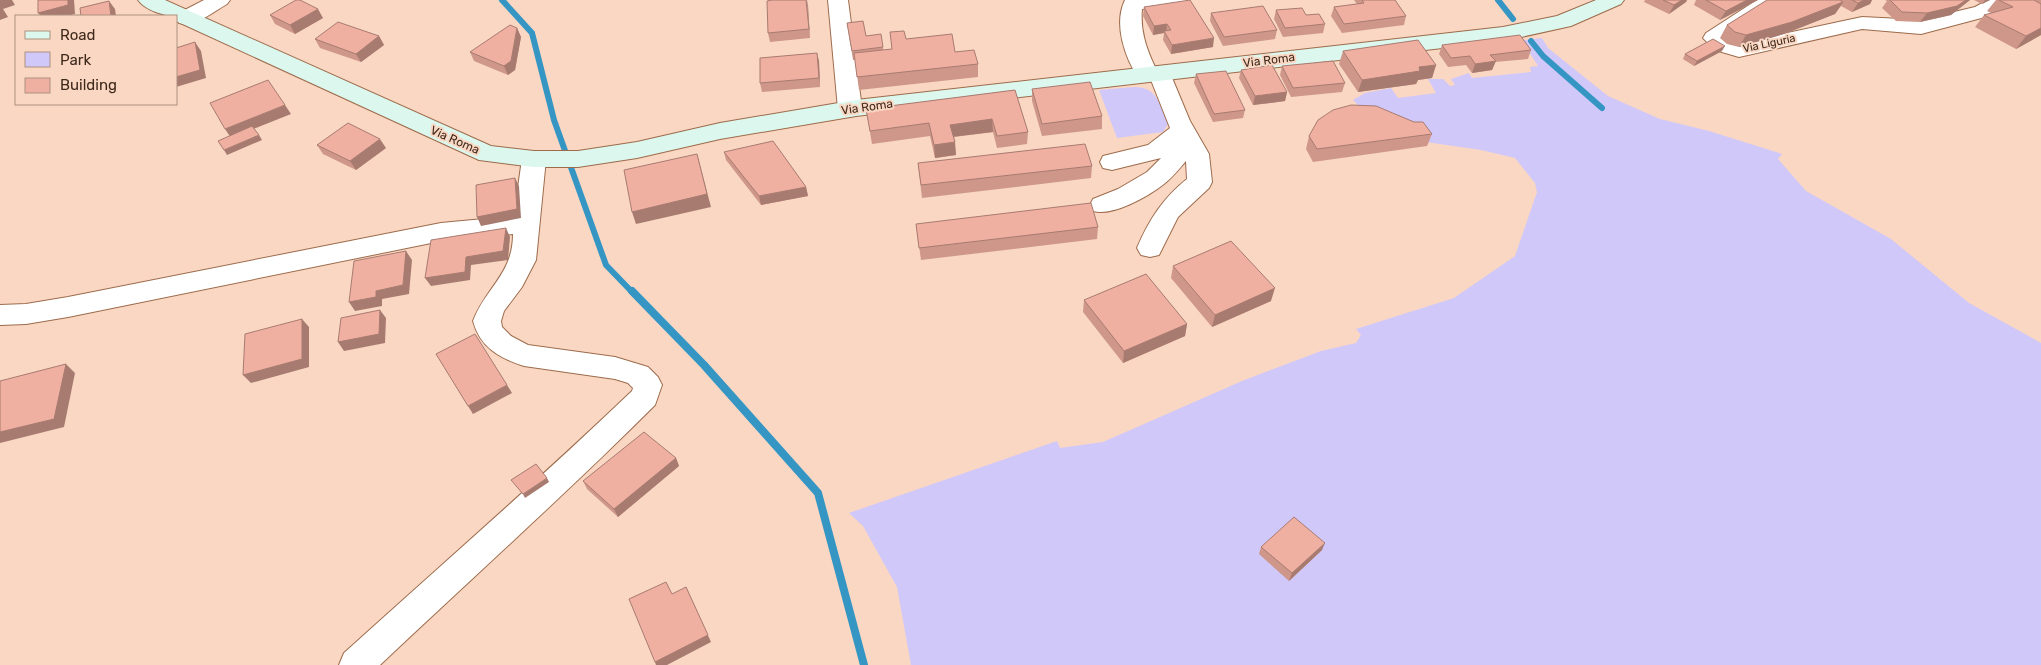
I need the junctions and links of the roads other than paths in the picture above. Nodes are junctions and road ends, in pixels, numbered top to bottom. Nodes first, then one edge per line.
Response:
1 (148, 0) edge
2 (220, 0) edge
3 (838, 0) edge
4 (1177, 0) edge
5 (1614, 0) edge
6 (1771, 0) edge
7 (2004, 0) edge
8 (1134, 2) edge
9 (187, 18) junction
10 (1153, 74) junction
11 (850, 109) junction
12 (1187, 136) junction
13 (542, 159) junction
14 (1112, 162) dead end
15 (1102, 205) dead end
16 (526, 224) junction
17 (1150, 248) dead end
18 (0, 315) edge
19 (356, 665) edge

1 - 9 street, Via Roma
2 - 9 street
3 - 11 street
4 - 8 street
5 - 10 street, Via Roma
6 - 7 street, Via Liguria
8 - 10 street
9 - 13 street, Via Roma
10 - 11 street, Via Roma
10 - 12 street
11 - 13 street, Via Roma
12 - 14 street
12 - 15 street
12 - 17 street
13 - 16 street
16 - 18 street
16 - 19 street

